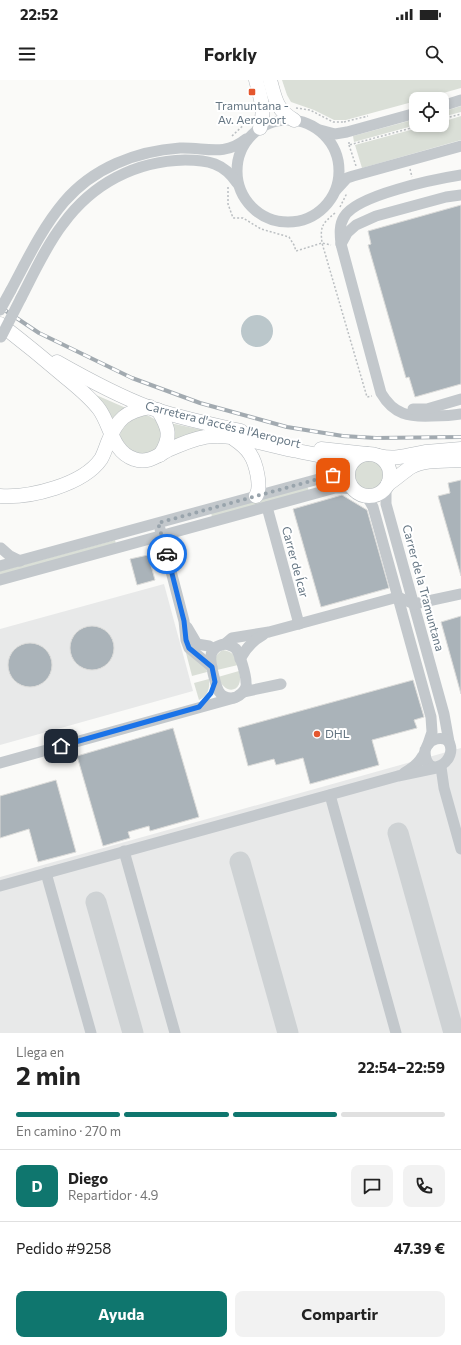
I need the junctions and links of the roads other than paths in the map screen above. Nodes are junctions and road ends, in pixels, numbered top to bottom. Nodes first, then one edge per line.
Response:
1 (256, 80) edge
2 (270, 80) edge
3 (461, 100) edge
4 (449, 104) edge
5 (294, 114) junction
6 (409, 115) edge
7 (318, 129) junction
8 (256, 131) junction
9 (461, 146) edge
10 (461, 175) edge
11 (238, 184) junction
12 (461, 195) edge
13 (333, 196) junction
14 (352, 208) junction
15 (358, 224) junction
16 (341, 244) junction
17 (0, 310) edge
18 (0, 333) edge
19 (23, 341) junction
20 (461, 399) edge
21 (154, 409) junction
22 (394, 409) junction
23 (461, 414) edge
24 (111, 434) junction
25 (232, 437) junction
26 (461, 449) edge
27 (160, 455) junction
28 (373, 455) junction
29 (461, 460) edge
30 (348, 470) junction
31 (387, 486) junction
32 (358, 492) junction
33 (0, 496) edge
34 (256, 496) junction
35 (267, 507) junction
36 (158, 523) junction
37 (162, 536) junction
38 (0, 548) edge
39 (20, 561) junction
40 (0, 566) edge
41 (0, 580) edge
42 (456, 595) edge
43 (398, 597) junction
44 (414, 604) junction
45 (184, 621) junction
46 (299, 624) junction
47 (269, 632) junction
48 (219, 647) junction
49 (240, 659) junction
50 (212, 667) junction
51 (215, 682) junction
52 (281, 684) dead end
53 (239, 695) junction
54 (199, 707) junction
55 (454, 746) edge
56 (427, 747) junction
57 (461, 761) edge
58 (0, 763) edge
59 (444, 766) junction
60 (398, 776) junction
61 (330, 795) junction
62 (461, 849) edge
63 (124, 852) junction
64 (46, 873) junction
65 (0, 886) edge
66 (91, 1033) edge
67 (175, 1033) edge
68 (396, 1033) edge

1 - 8 main road
2 - 5 main road
3 - 4 street
5 - 7 street
5 - 8 street
6 - 7 street
7 - 13 street
8 - 11 street
8 - 17 street, bridge
9 - 13 street
10 - 14 street
11 - 13 street
11 - 18 street, bridge
12 - 15 street
14 - 15 street
14 - 16 street
15 - 16 street
16 - 22 street
18 - 19 main road, Carretera d'accés a l'Aeroport
19 - 21 main road, Carretera d'accés a l'Aeroport
19 - 24 main road, Carretera d'accés a l'Aeroport
20 - 22 street
21 - 24 main road
21 - 27 main road
21 - 28 main road, Carretera d'accés a l'Aeroport
22 - 23 street
24 - 27 main road, Carretera d'accés a l'Aeroport
24 - 33 main road
25 - 27 main road, Carretera d'accés a l'Aeroport
25 - 30 main road, Carretera d'accés a l'Aeroport
25 - 34 main road
26 - 28 main road, Carretera d'accés a l'Aeroport
28 - 30 main road
28 - 31 main road
29 - 31 main road
30 - 32 main road
30 - 34 street
31 - 32 main road
31 - 44 street, Carrer de la Tramuntana
32 - 35 street
32 - 43 street
34 - 36 street
35 - 37 street
35 - 46 street, Carrer de Ícar
36 - 37 street
36 - 39 street
37 - 41 street
37 - 45 street
38 - 39 street
39 - 40 street
42 - 44 street
43 - 44 street
43 - 46 street
43 - 56 street
44 - 55 street, Carrer de la Tramuntana
45 - 48 street
45 - 50 street
46 - 47 street
47 - 48 street
47 - 49 street
48 - 49 street
48 - 50 street
49 - 53 street
50 - 51 street
51 - 53 street
51 - 54 street
52 - 53 street
53 - 54 street
54 - 58 street
55 - 56 street
55 - 59 street
56 - 59 street
56 - 60 street
57 - 59 street
59 - 60 street
59 - 62 street
60 - 61 street
61 - 63 street
61 - 68 street
63 - 64 street
63 - 67 street
64 - 65 street
64 - 66 street

